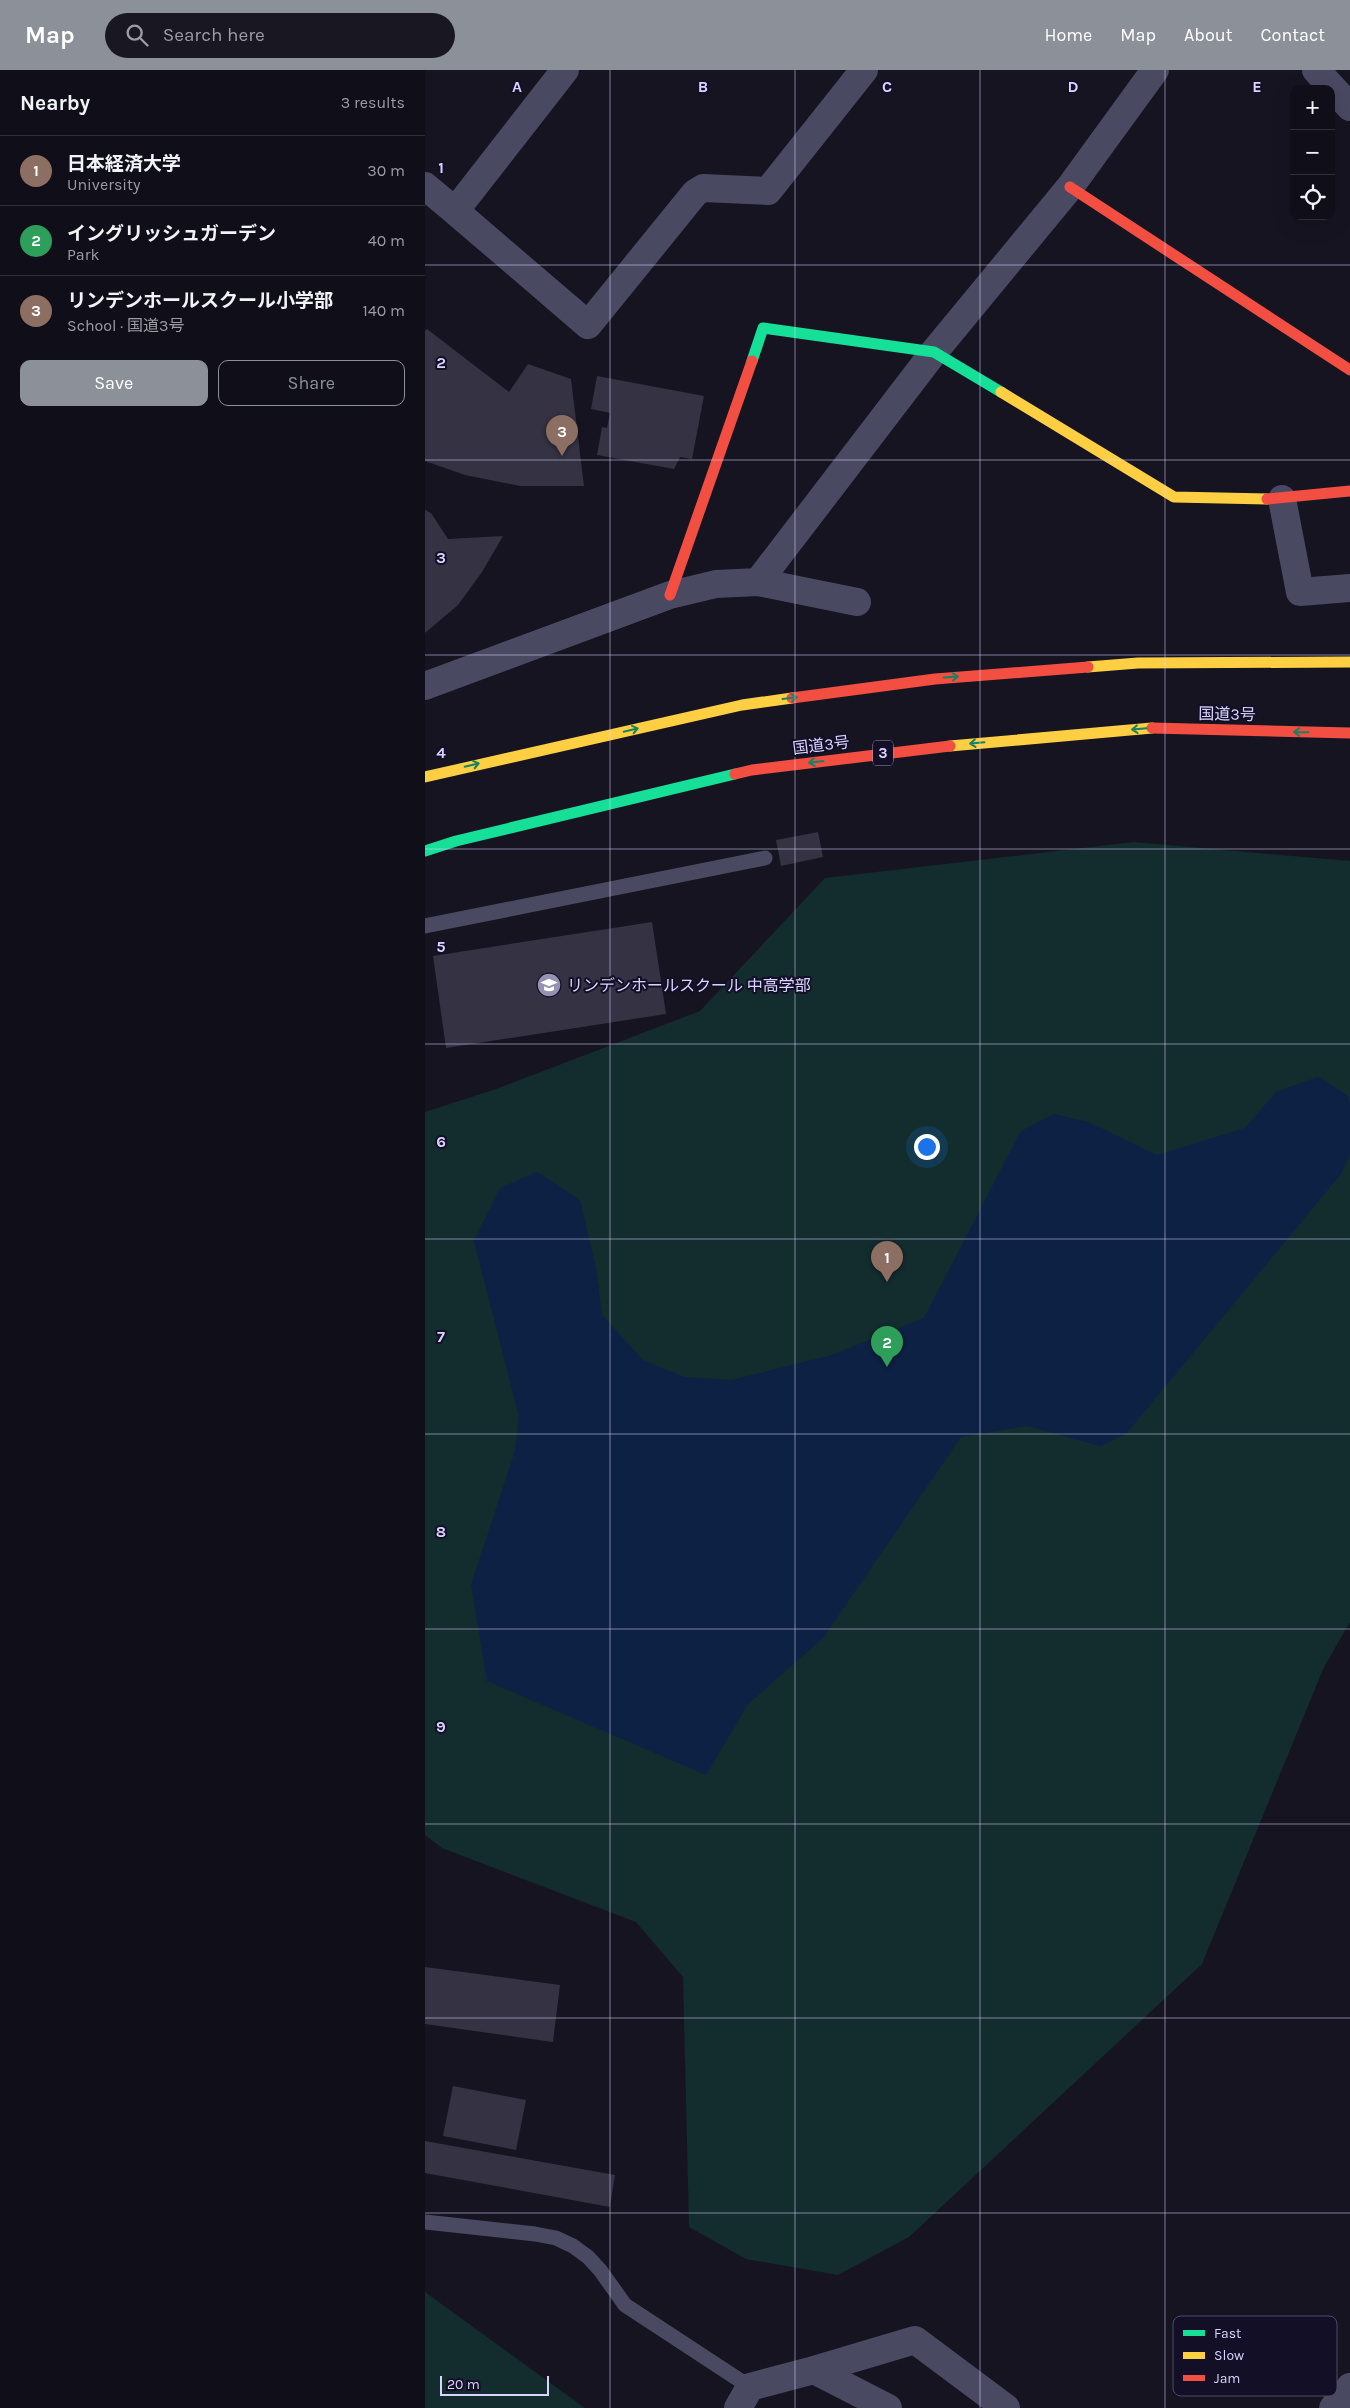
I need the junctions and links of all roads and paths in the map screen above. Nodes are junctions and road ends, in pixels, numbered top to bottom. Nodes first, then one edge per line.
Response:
1 (565, 70) edge
2 (864, 70) edge
3 (1155, 70) edge
4 (1316, 70) edge
5 (1350, 107) edge
6 (425, 186) edge
7 (1069, 187) junction
8 (455, 211) junction
9 (934, 352) junction
10 (1350, 370) edge
11 (1350, 491) edge
12 (1282, 499) junction
13 (758, 582) junction
14 (1350, 588) edge
15 (671, 596) junction
16 (857, 602) dead end
17 (1350, 662) edge
18 (425, 686) edge
19 (1350, 733) edge
20 (425, 777) edge
21 (425, 851) edge
22 (765, 858) dead end
23 (425, 926) edge
24 (425, 2222) edge
25 (814, 2370) junction
26 (1350, 2387) edge
27 (744, 2397) edge
28 (888, 2408) edge
29 (1006, 2408) edge
30 (1333, 2408) edge

1 - 8 street
2 - 8 street
3 - 7 street
4 - 5 street
6 - 8 street
7 - 9 street
7 - 10 main road
9 - 12 main road
9 - 13 street
9 - 15 main road
11 - 12 main road
12 - 14 street
13 - 15 street
13 - 16 street
15 - 18 street
20 -> 17 main road
19 -> 21 main road, 国道3号 / 3
22 - 23 lane
24 - 27 lane
25 - 27 street
25 - 28 street
25 - 29 street
26 - 30 street

